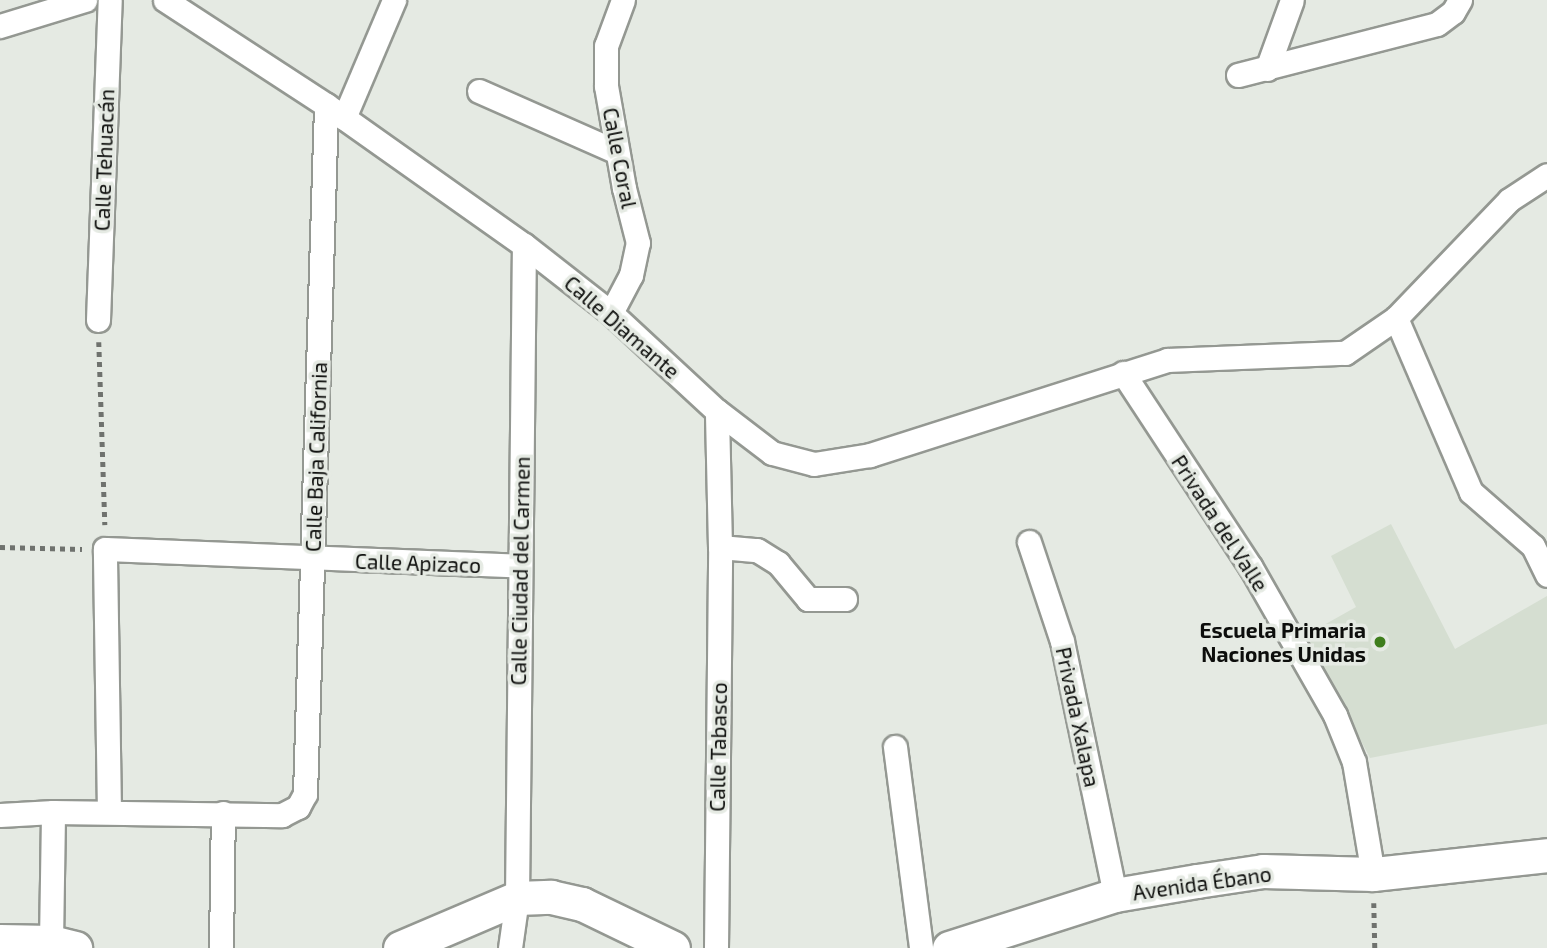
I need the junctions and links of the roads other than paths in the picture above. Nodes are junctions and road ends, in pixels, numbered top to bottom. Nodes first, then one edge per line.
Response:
1 (85, 0) edge
2 (110, 0) edge
3 (165, 0) edge
4 (394, 0) edge
5 (624, 0) edge
6 (1293, 0) edge
7 (1460, 0) edge
8 (0, 26) edge
9 (1267, 69) junction
10 (1238, 75) dead end
11 (479, 91) dead end
12 (335, 111) junction
13 (617, 152) junction
14 (1547, 175) edge
15 (524, 245) junction
16 (611, 313) junction
17 (1396, 318) junction
18 (98, 320) road end
19 (1123, 373) junction
20 (717, 411) junction
21 (1029, 542) dead end
22 (720, 547) junction
23 (313, 560) junction
24 (520, 566) junction
25 (1547, 575) edge
26 (845, 599) dead end
27 (895, 747) dead end
28 (53, 812) junction
29 (109, 812) junction
30 (223, 813) junction
31 (0, 815) edge
32 (1547, 855) edge
33 (1373, 874) junction
34 (1115, 895) junction
35 (517, 898) junction
36 (0, 941) edge
37 (63, 945) edge
38 (412, 946) edge
39 (221, 948) edge
40 (510, 948) edge
41 (673, 948) edge
42 (716, 948) edge
43 (921, 948) edge
44 (948, 948) edge

1 - 8 street
2 - 18 street, Calle Tehuacán
3 - 12 street, Calle Diamante
4 - 12 street
5 - 13 street, Calle Coral
6 - 9 street
7 - 9 street
9 - 10 street
11 - 13 street
12 - 15 street, Calle Diamante
12 - 23 street, Calle Baja California
13 - 16 street, Calle Coral
14 - 17 street, Calle Diamante
15 - 16 street, Calle Diamante
15 - 24 street, Calle Ciudad del Carmen
16 - 20 street, Calle Diamante
17 - 19 street, Calle Diamante
17 - 25 street
19 - 20 street, Calle Diamante
19 - 33 street, Privada del Valle
20 - 22 street, Calle Tabasco
21 - 34 street, Privada Xalapa
22 - 26 street
22 - 42 street, Calle Tabasco
23 - 24 street, Calle Apizaco
23 - 29 street, Calle Apizaco
23 - 30 street, Calle Baja California
24 - 35 street, Calle Ciudad del Carmen
27 - 43 street
28 - 29 street
28 - 31 street
28 - 37 street
29 - 30 street
30 - 39 street
32 - 33 main road, Avenida Ébano
33 - 34 main road, Avenida Ébano
34 - 44 main road, Avenida Ébano
35 - 38 main road
35 - 40 street, Calle Ciudad del Carmen
35 - 41 main road
36 - 37 main road

